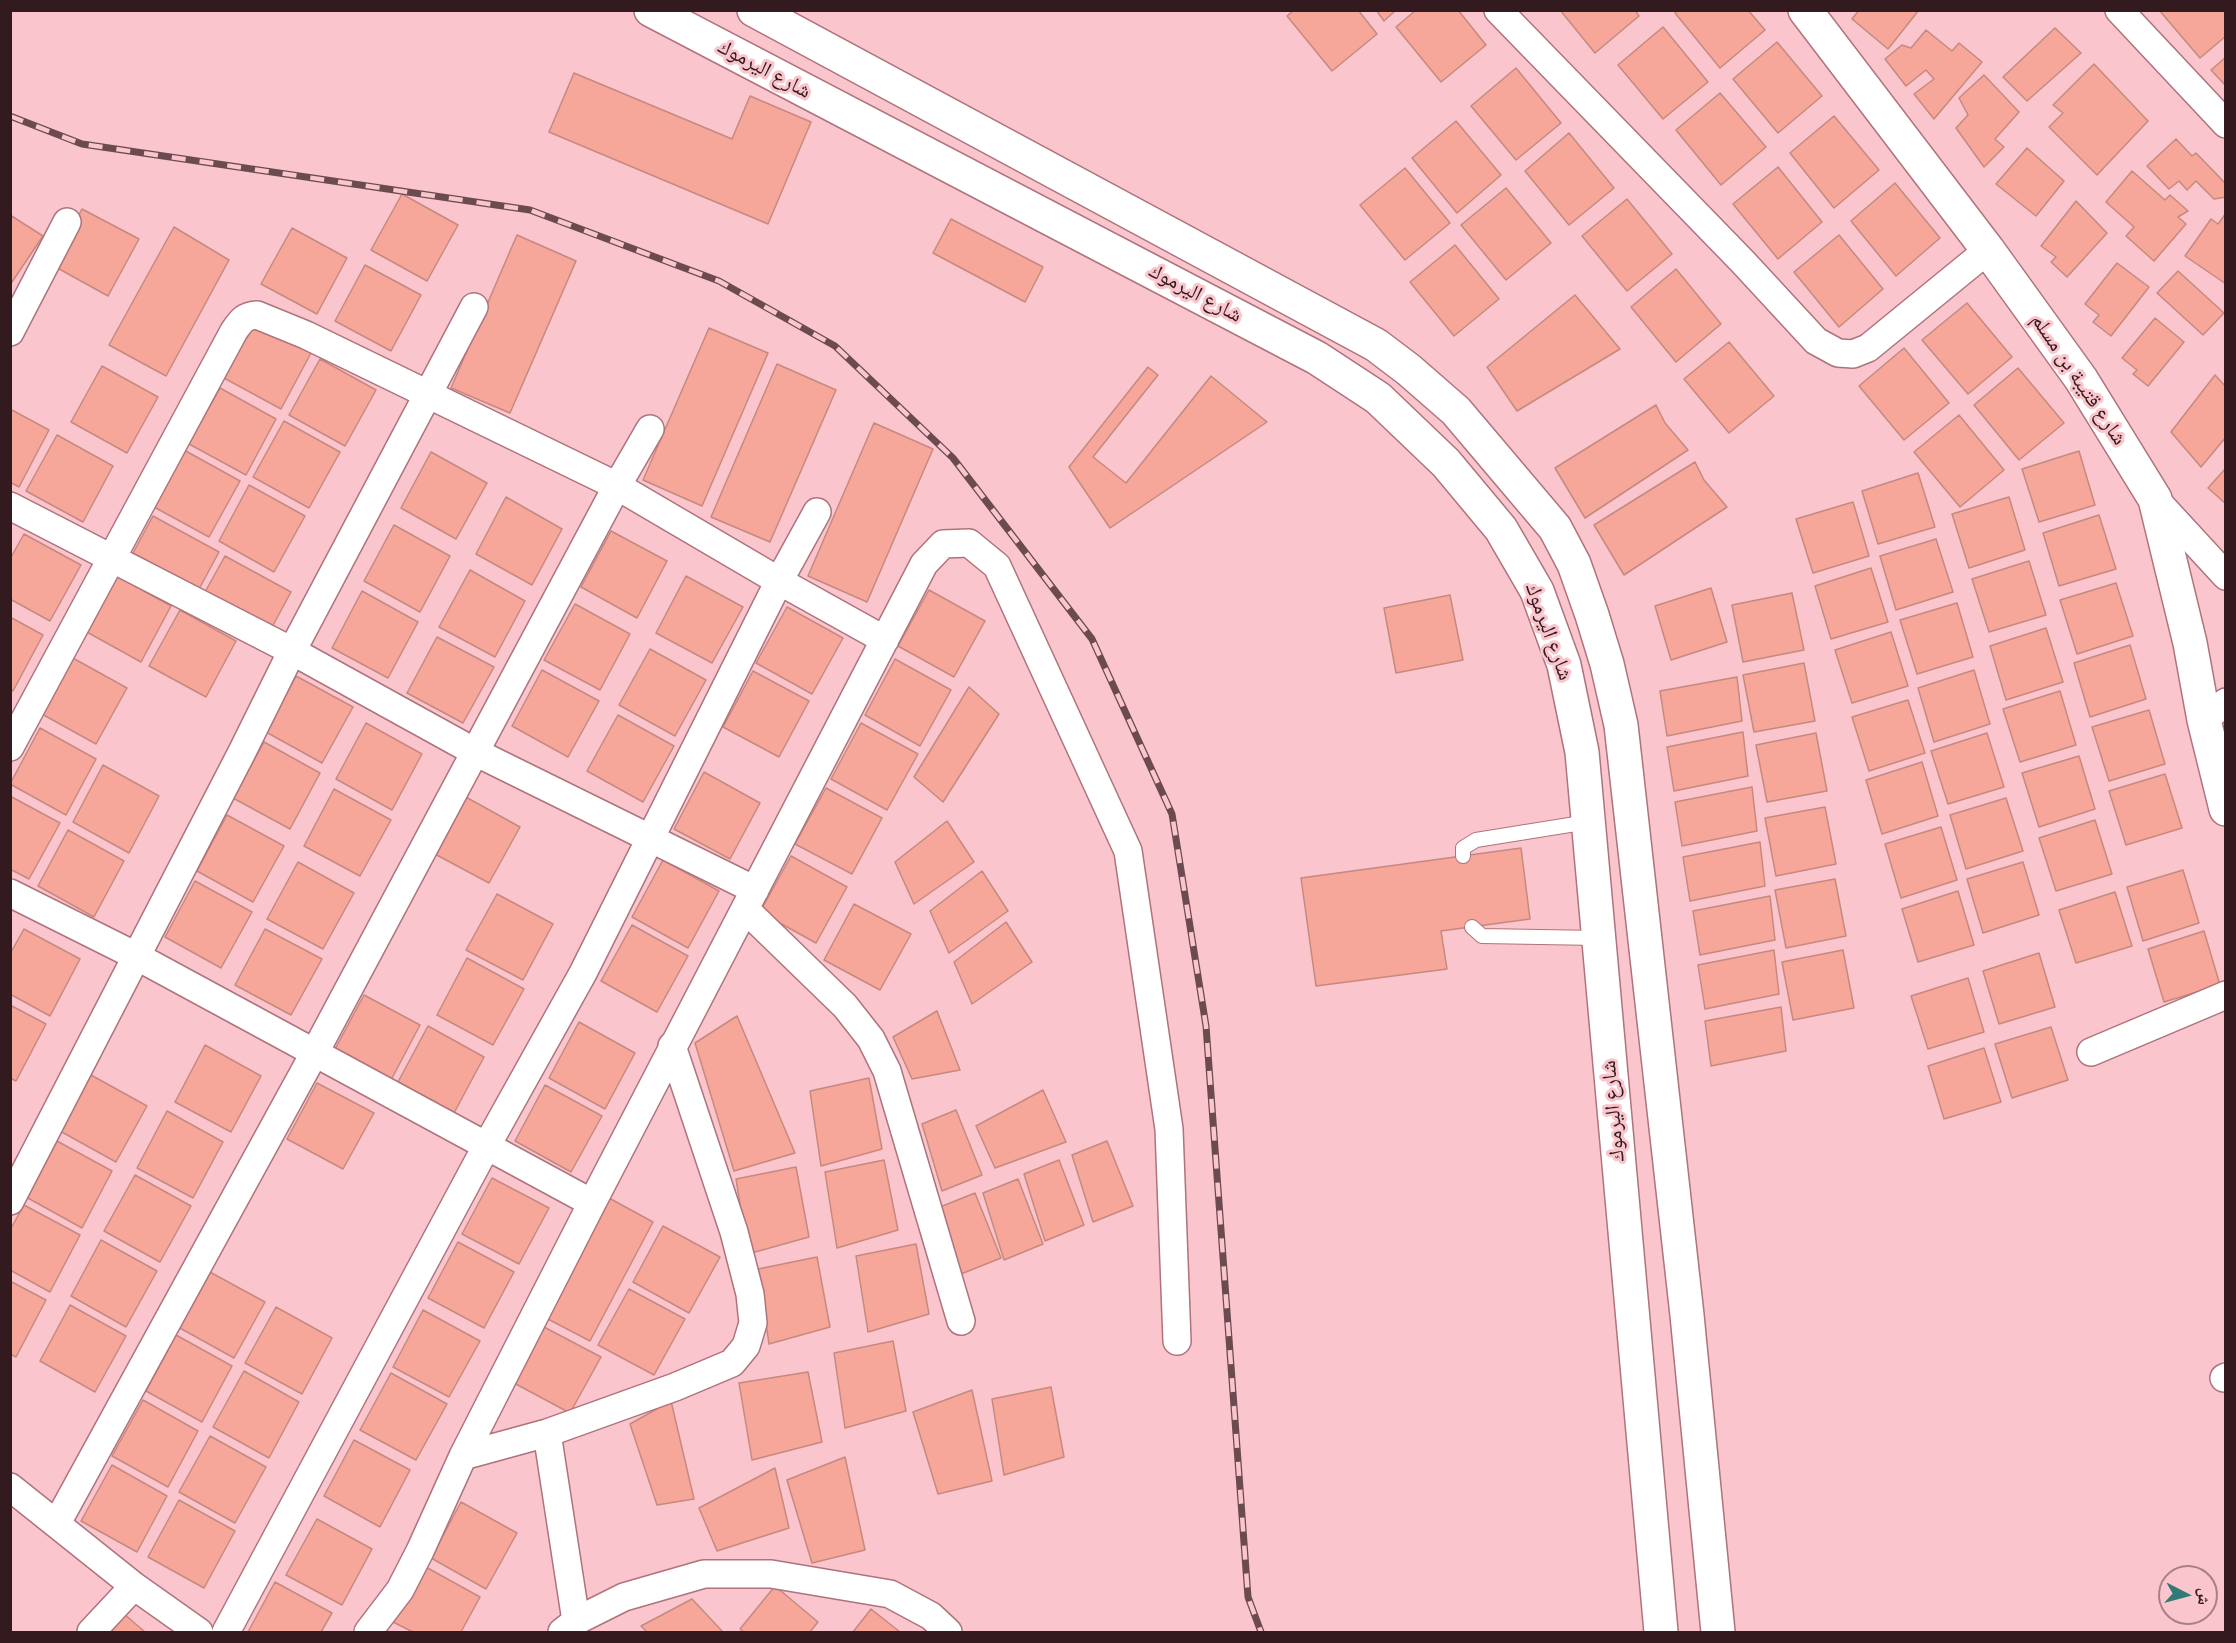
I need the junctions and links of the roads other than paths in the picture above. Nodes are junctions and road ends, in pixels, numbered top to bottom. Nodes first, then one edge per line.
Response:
1 (651, 10) edge
2 (754, 10) edge
3 (1498, 10) edge
4 (1805, 10) edge
5 (2119, 10) edge
6 (2226, 124) edge
7 (67, 222) dead end
8 (1988, 250) junction
9 (474, 307) dead end
10 (10, 332) edge
11 (426, 395) junction
12 (650, 429) dead end
13 (617, 486) junction
14 (2155, 499) junction
15 (10, 506) edge
16 (817, 512) dead end
17 (113, 558) junction
18 (2226, 576) edge
19 (779, 581) junction
20 (885, 640) junction
21 (292, 651) junction
22 (2215, 711) edge
23 (10, 747) edge
24 (475, 752) junction
25 (2226, 809) edge
26 (1588, 822) junction
27 (651, 838) junction
28 (1463, 856) dead end
29 (10, 893) edge
30 (751, 900) junction
31 (1472, 927) dead end
32 (1598, 938) junction
33 (136, 956) junction
34 (2226, 995) edge
35 (672, 1046) junction
36 (315, 1052) junction
37 (2091, 1052) dead end
38 (486, 1147) junction
39 (10, 1201) edge
40 (592, 1203) junction
41 (961, 1321) dead end
42 (1177, 1341) dead end
43 (547, 1433) junction
44 (463, 1456) junction
45 (10, 1487) edge
46 (57, 1523) junction
47 (134, 1586) junction
48 (569, 1627) edge
49 (91, 1632) edge
50 (200, 1632) edge
51 (226, 1632) edge
52 (368, 1632) edge
53 (948, 1632) edge
54 (1661, 1632) edge
55 (1718, 1632) edge

1 - 26 main road, شارع اليرموك
2 - 55 main road, شارع اليرموك
3 - 8 street
4 - 8 main road, شارع قتيبة بن مسلم
5 - 6 street
7 - 10 street
8 - 14 main road, شارع قتيبة بن مسلم
9 - 11 street
11 - 13 street
11 - 17 street
11 - 21 street
12 - 13 street
13 - 19 street
13 - 24 street
14 - 18 street
14 - 22 main road, شارع قتيبة بن مسلم
15 - 17 street
16 - 19 street
17 - 21 street
17 - 23 street
19 - 20 street
19 - 27 street
20 - 30 street
20 - 42 street
21 - 24 street
21 - 33 street
22 - 25 main road, شارع قتيبة بن مسلم
24 - 27 street
24 - 36 street
26 - 28 lane
26 - 32 main road, شارع اليرموك
27 - 30 street
27 - 38 street
29 - 33 street
30 - 35 street
30 - 41 street
31 - 32 lane
32 - 54 main road, شارع اليرموك
33 - 36 street
33 - 39 street
34 - 37 street
35 - 40 street
35 - 43 street
36 - 38 street
36 - 46 street
38 - 40 street
38 - 51 street
40 - 44 street
43 - 44 street
43 - 48 street
44 - 52 street
45 - 46 street
46 - 47 street
47 - 49 street
47 - 50 street
48 - 53 street

